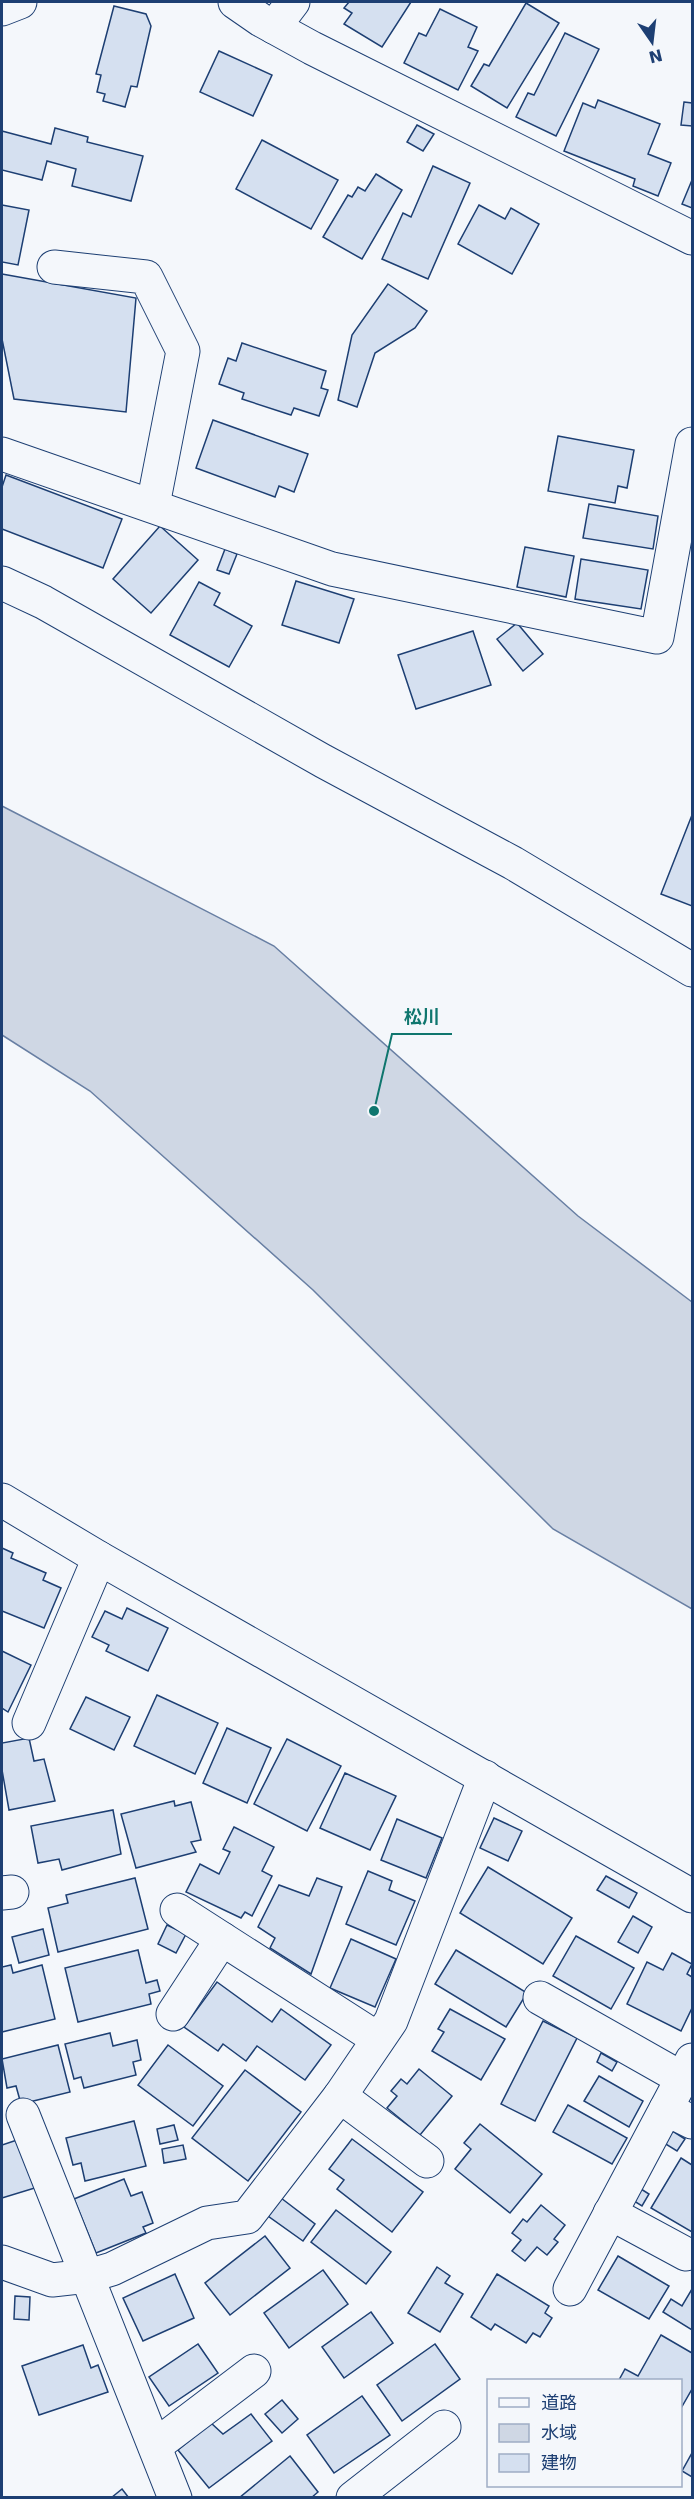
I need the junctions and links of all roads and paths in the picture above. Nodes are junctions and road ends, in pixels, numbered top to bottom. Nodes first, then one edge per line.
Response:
1 (20, 2) edge
2 (235, 2) edge
3 (293, 2) edge
4 (2, 9) edge
5 (274, 27) junction
6 (693, 238) edge
7 (54, 267) dead end
8 (693, 444) edge
9 (2, 454) edge
10 (153, 505) junction
11 (2, 583) edge
12 (693, 970) edge
13 (2, 1500) edge
14 (99, 1558) junction
15 (29, 1723) dead end
16 (485, 1777) junction
17 (693, 1896) edge
18 (177, 1910) dead end
19 (222, 1939) junction
20 (540, 1998) dead end
21 (173, 2014) dead end
22 (378, 2039) junction
23 (688, 2069) edge
24 (340, 2096) junction
25 (23, 2115) dead end
26 (679, 2115) edge
27 (427, 2161) dead end
28 (610, 2213) junction
29 (686, 2254) dead end
30 (2, 2262) edge
31 (88, 2276) junction
32 (570, 2289) dead end
33 (254, 2371) dead end
34 (444, 2427) dead end
35 (155, 2446) junction
36 (367, 2494) edge
37 (175, 2498) edge

1 - 4 street
2 - 5 street
3 - 5 street
5 - 6 street
7 - 10 street
8 - 10 street
9 - 10 street
11 - 12 street
13 - 14 street
14 - 15 street
14 - 16 street
16 - 17 street
16 - 22 street
18 - 19 street
19 - 21 street
19 - 22 street
20 - 23 street
22 - 24 street
23 - 26 street
24 - 27 street
24 - 31 street
25 - 31 street
26 - 28 street
28 - 29 street
28 - 32 street
30 - 31 street
31 - 35 street
33 - 35 street
34 - 36 street
35 - 37 street

